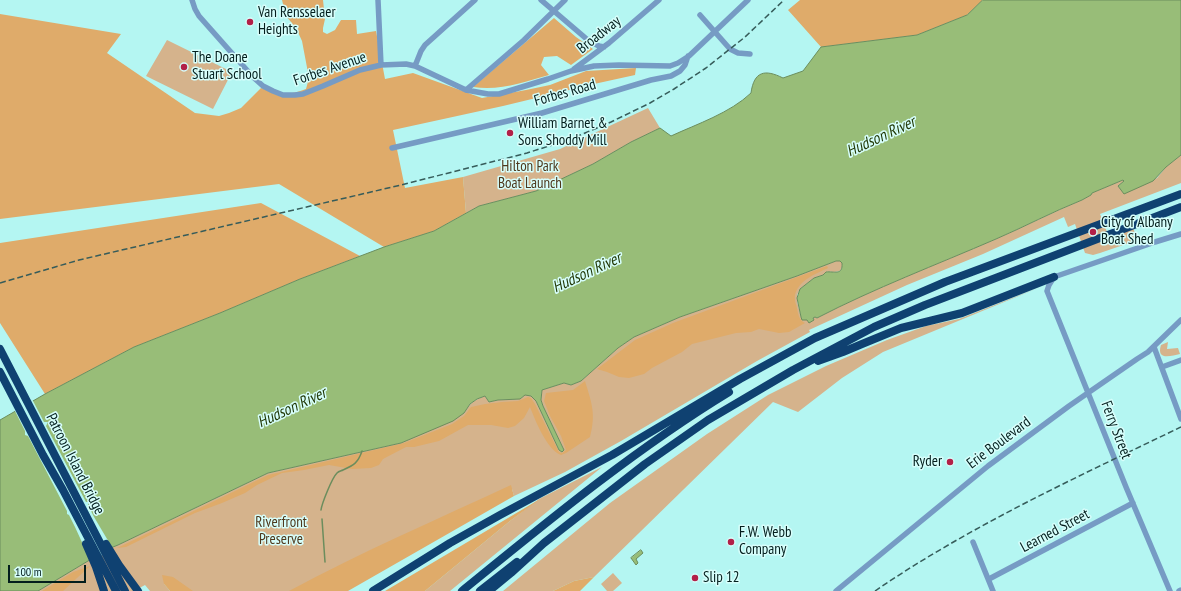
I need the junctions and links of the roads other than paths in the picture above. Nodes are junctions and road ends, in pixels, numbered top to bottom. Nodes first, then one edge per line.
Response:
1 (192, 0) edge
2 (378, 0) edge
3 (475, 0) edge
4 (541, 0) edge
5 (566, 0) edge
6 (659, 0) edge
7 (748, 0) edge
8 (554, 10) junction
9 (700, 15) dead end
10 (714, 32) junction
11 (604, 47) junction
12 (750, 54) dead end
13 (689, 56) junction
14 (381, 65) junction
15 (415, 66) junction
16 (570, 71) junction
17 (466, 90) junction
18 (392, 148) dead end
19 (1181, 193) edge
20 (1181, 208) edge
21 (1181, 234) edge
22 (1054, 277) junction
23 (1181, 320) edge
24 (841, 328) junction
25 (1154, 347) junction
26 (0, 349) edge
27 (1181, 360) edge
28 (1162, 367) junction
29 (793, 370) junction
30 (0, 372) edge
31 (1089, 393) junction
32 (1181, 419) edge
33 (43, 455) junction
34 (1133, 504) junction
35 (82, 506) junction
36 (973, 542) dead end
37 (544, 543) junction
38 (989, 579) junction
39 (104, 591) edge
40 (116, 591) edge
41 (125, 591) edge
42 (138, 591) edge
43 (373, 591) edge
44 (462, 591) edge
45 (480, 591) edge
46 (489, 591) edge
47 (836, 591) edge
48 (993, 591) edge
49 (1170, 591) edge

1 - 14 street, Forbes Avenue
2 - 14 street
3 - 15 street
4 - 8 street
5 - 8 street
6 - 11 street, Broadway
7 - 10 street, Forbes Avenue
8 - 11 street
8 - 17 street
9 - 10 street
10 - 12 street
10 - 13 street, Forbes Avenue
11 - 16 street, Broadway
13 - 16 street, Forbes Avenue
13 - 18 street, Forbes Road
14 - 15 street, Forbes Avenue
15 - 17 street, Forbes Avenue
16 - 17 street, Forbes Avenue
19 - 24 highway
20 - 29 highway
21 - 22 street
22 - 29 highway
22 - 31 street, Ferry Street
23 - 25 street, Erie Boulevard
24 - 43 highway
24 - 44 highway
25 - 28 street
25 - 31 street, Erie Boulevard
26 - 35 highway, Patroon Island Bridge
27 - 28 street
28 - 32 street
29 - 37 highway
30 - 33 highway, Patroon Island Bridge
31 - 34 street, Ferry Street
31 - 47 street, Erie Boulevard
33 - 39 highway
33 - 40 highway, Patroon Island Bridge
34 - 38 street, Learned Street
34 - 49 street, Ferry Street
35 - 41 highway, Patroon Island Bridge
35 - 42 highway
36 - 38 street
37 - 45 highway
37 - 46 highway
38 - 48 street

